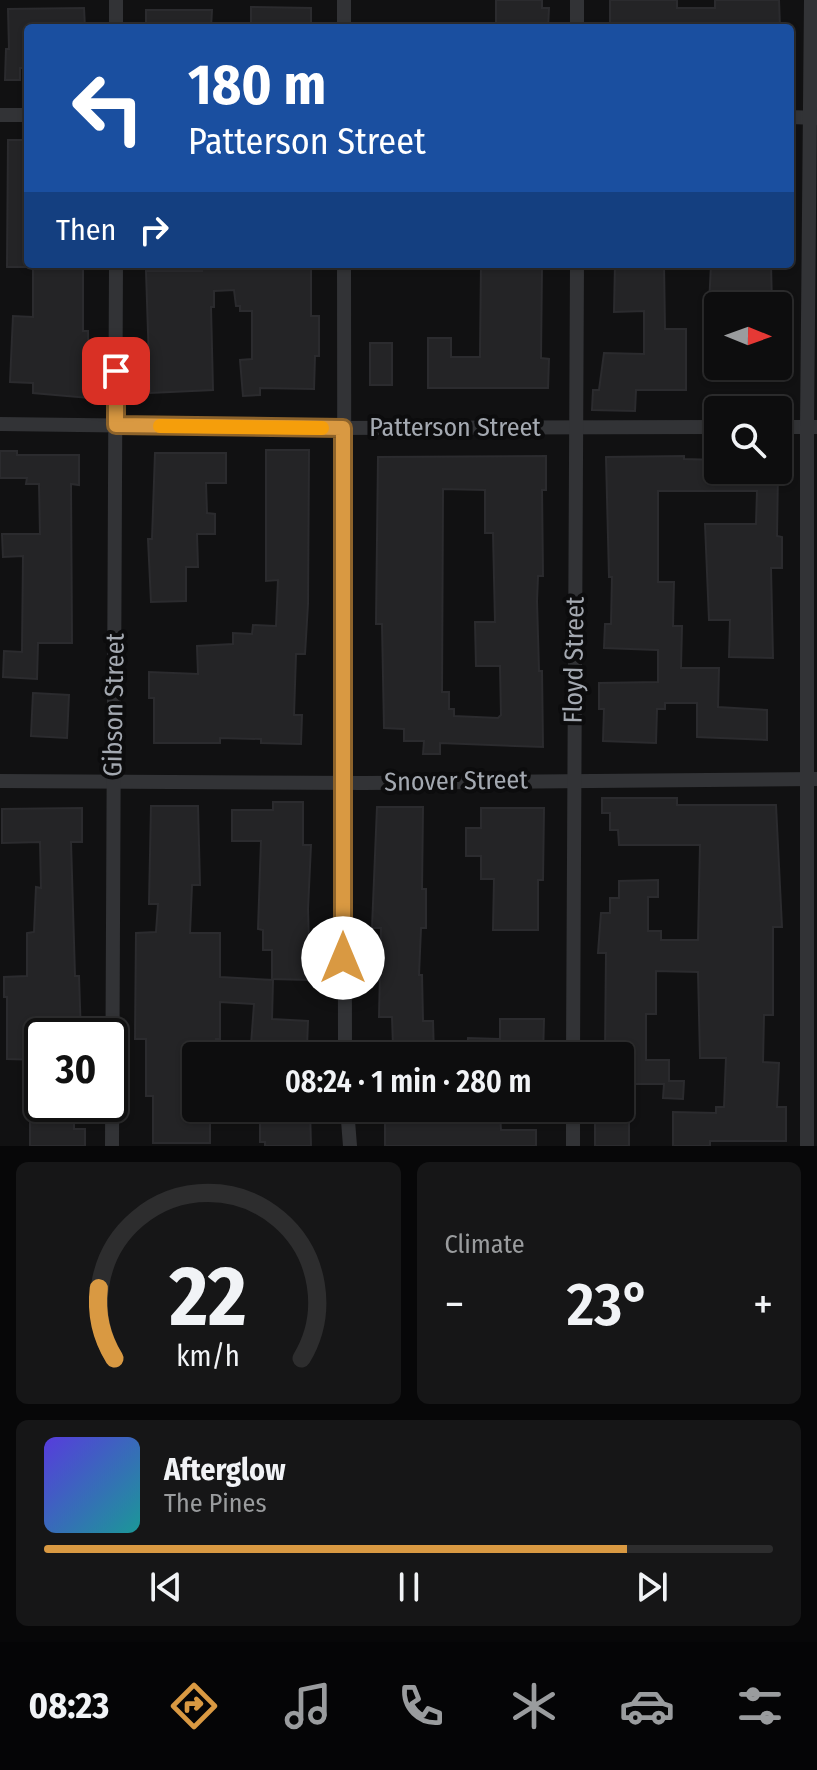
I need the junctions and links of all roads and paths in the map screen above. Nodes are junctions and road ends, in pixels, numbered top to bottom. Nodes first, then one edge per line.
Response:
1 (116, 0) edge
2 (344, 0) edge
3 (577, 0) edge
4 (811, 0) edge
5 (116, 24) edge
6 (344, 24) edge
7 (577, 24) edge
8 (0, 115) edge
9 (24, 115) edge
10 (794, 117) edge
11 (814, 118) edge
12 (116, 268) edge
13 (344, 268) edge
14 (577, 268) edge
15 (0, 424) edge
16 (116, 425) junction
17 (577, 427) junction
18 (704, 427) edge
19 (812, 427) edge
20 (343, 428) junction
21 (573, 779) junction
22 (812, 779) edge
23 (0, 781) edge
24 (113, 782) junction
25 (343, 782) junction
26 (345, 1042) edge
27 (573, 1042) edge
28 (348, 1122) edge
29 (573, 1122) edge
30 (112, 1146) edge
31 (350, 1146) edge
32 (573, 1146) edge
33 (807, 1146) edge

1 - 5 street
2 - 6 street
3 - 7 street
4 - 11 street
8 - 9 street
10 - 11 street
11 - 19 street
12 - 16 street, Gibson Street
13 - 20 street
14 - 17 street, Floyd Street
15 - 16 street, Patterson Street
16 - 20 street, Patterson Street
16 - 24 street, Gibson Street
17 - 18 street, Patterson Street
17 - 20 street, Patterson Street
17 - 21 street, Floyd Street
19 - 22 street
20 - 25 street
21 - 22 street, Snover Street
21 - 25 street, Snover Street
21 - 27 street, Floyd Street
22 - 33 street
23 - 24 street, Snover Street
24 - 25 street, Snover Street
24 - 30 street, Gibson Street
25 - 26 street
28 - 31 street
29 - 32 street

